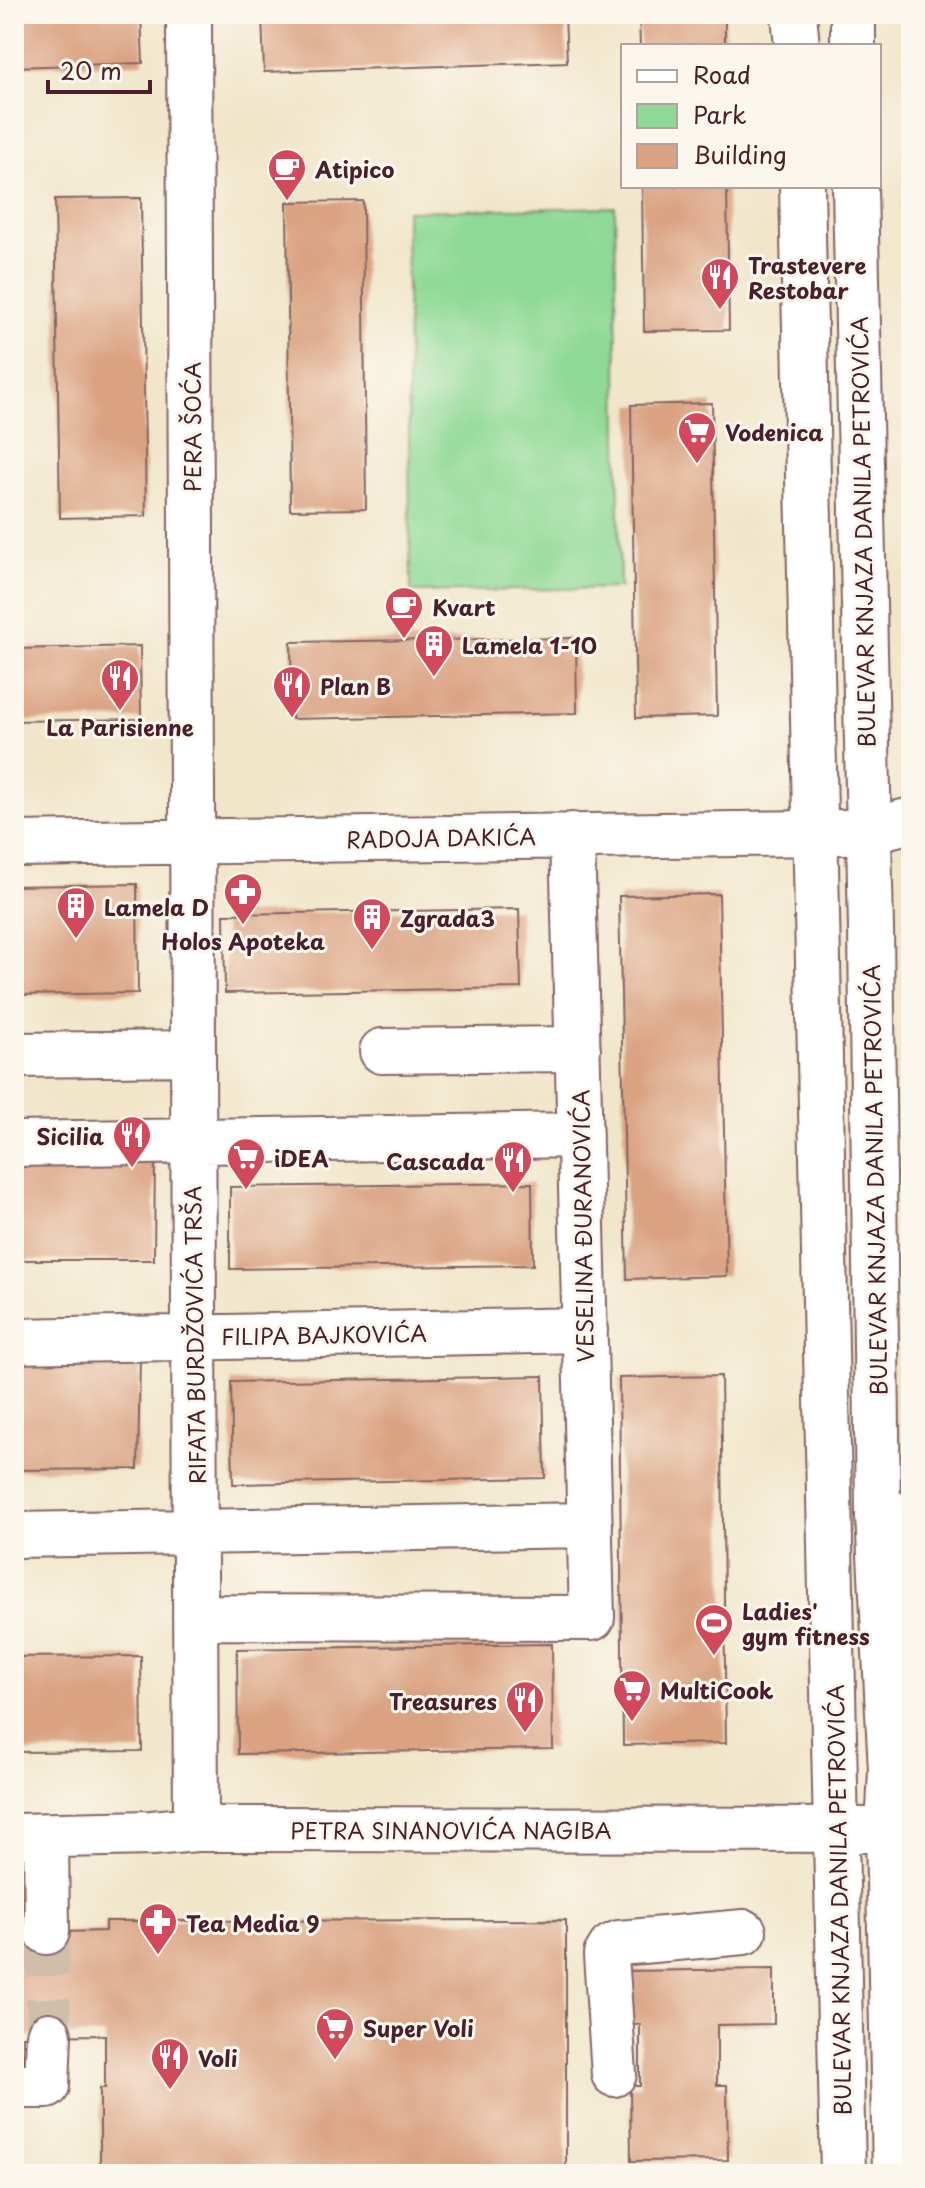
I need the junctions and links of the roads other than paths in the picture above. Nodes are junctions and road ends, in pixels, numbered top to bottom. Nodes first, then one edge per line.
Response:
1 (189, 14) edge
2 (794, 14) edge
3 (853, 14) edge
4 (797, 44) edge
5 (853, 44) edge
6 (802, 188) edge
7 (855, 188) edge
8 (911, 820) edge
9 (869, 831) junction
10 (817, 833) junction
11 (572, 835) junction
12 (192, 840) junction
13 (911, 841) edge
14 (14, 844) edge
15 (578, 1049) junction
16 (382, 1051) dead end
17 (192, 1053) junction
18 (14, 1055) edge
19 (580, 1135) junction
20 (192, 1143) junction
21 (14, 1144) edge
22 (585, 1330) junction
23 (194, 1336) junction
24 (14, 1341) edge
25 (894, 1515) edge
26 (590, 1525) junction
27 (196, 1533) junction
28 (14, 1535) edge
29 (195, 1617) junction
30 (899, 1710) edge
31 (896, 1809) edge
32 (196, 1829) junction
33 (836, 1830) junction
34 (30, 1836) edge
35 (47, 1932) tunnel mouth
36 (744, 1932) dead end
37 (49, 2035) tunnel mouth
38 (614, 2074) dead end
39 (902, 2080) edge
40 (14, 2086) edge
41 (843, 2174) edge
42 (895, 2174) edge

1 - 12 main road, PERA ŠOĆA
2 - 4 main road
3 - 5 main road
6 - 10 main road, BULEVAR KNJAZA DANILA PETROVIĆA
7 - 9 main road, BULEVAR KNJAZA DANILA PETROVIĆA
8 - 9 main road
9 - 10 main road, RADOJA DAKIĆA
9 - 13 main road
9 - 25 main road, BULEVAR KNJAZA DANILA PETROVIĆA
10 - 11 main road, RADOJA DAKIĆA
10 - 33 main road, BULEVAR KNJAZA DANILA PETROVIĆA
11 - 12 main road, RADOJA DAKIĆA
11 - 15 main road, VESELINA ĐURANOVIĆA
12 - 14 main road, RADOJA DAKIĆA
12 - 17 main road, RIFATA BURDŽOVIĆA TRŠA
15 - 16 main road
15 - 19 main road, VESELINA ĐURANOVIĆA
17 - 18 main road
17 - 20 main road, RIFATA BURDŽOVIĆA TRŠA
19 - 20 main road
19 - 22 main road, VESELINA ĐURANOVIĆA
20 - 21 main road
20 - 23 main road, RIFATA BURDŽOVIĆA TRŠA
22 - 23 main road, FILIPA BAJKOVIĆA
22 - 26 main road, VESELINA ĐURANOVIĆA
23 - 24 main road, FILIPA BAJKOVIĆA
23 - 27 main road, RIFATA BURDŽOVIĆA TRŠA
25 - 30 main road, BULEVAR KNJAZA DANILA PETROVIĆA
26 - 27 main road
26 - 29 main road, VESELINA ĐURANOVIĆA
27 - 28 main road
27 - 29 main road, RIFATA BURDŽOVIĆA TRŠA
29 - 32 main road, RIFATA BURDŽOVIĆA TRŠA
30 - 31 main road, BULEVAR KNJAZA DANILA PETROVIĆA
31 - 33 main road, PETRA SINANOVIĆA NAGIBA
31 - 39 main road, BULEVAR KNJAZA DANILA PETROVIĆA
32 - 33 main road, PETRA SINANOVIĆA NAGIBA
32 - 34 main road, PETRA SINANOVIĆA NAGIBA
33 - 41 main road, BULEVAR KNJAZA DANILA PETROVIĆA
34 - 35 main road
36 - 38 main road
37 - 40 main road
39 - 42 main road, BULEVAR KNJAZA DANILA PETROVIĆA

